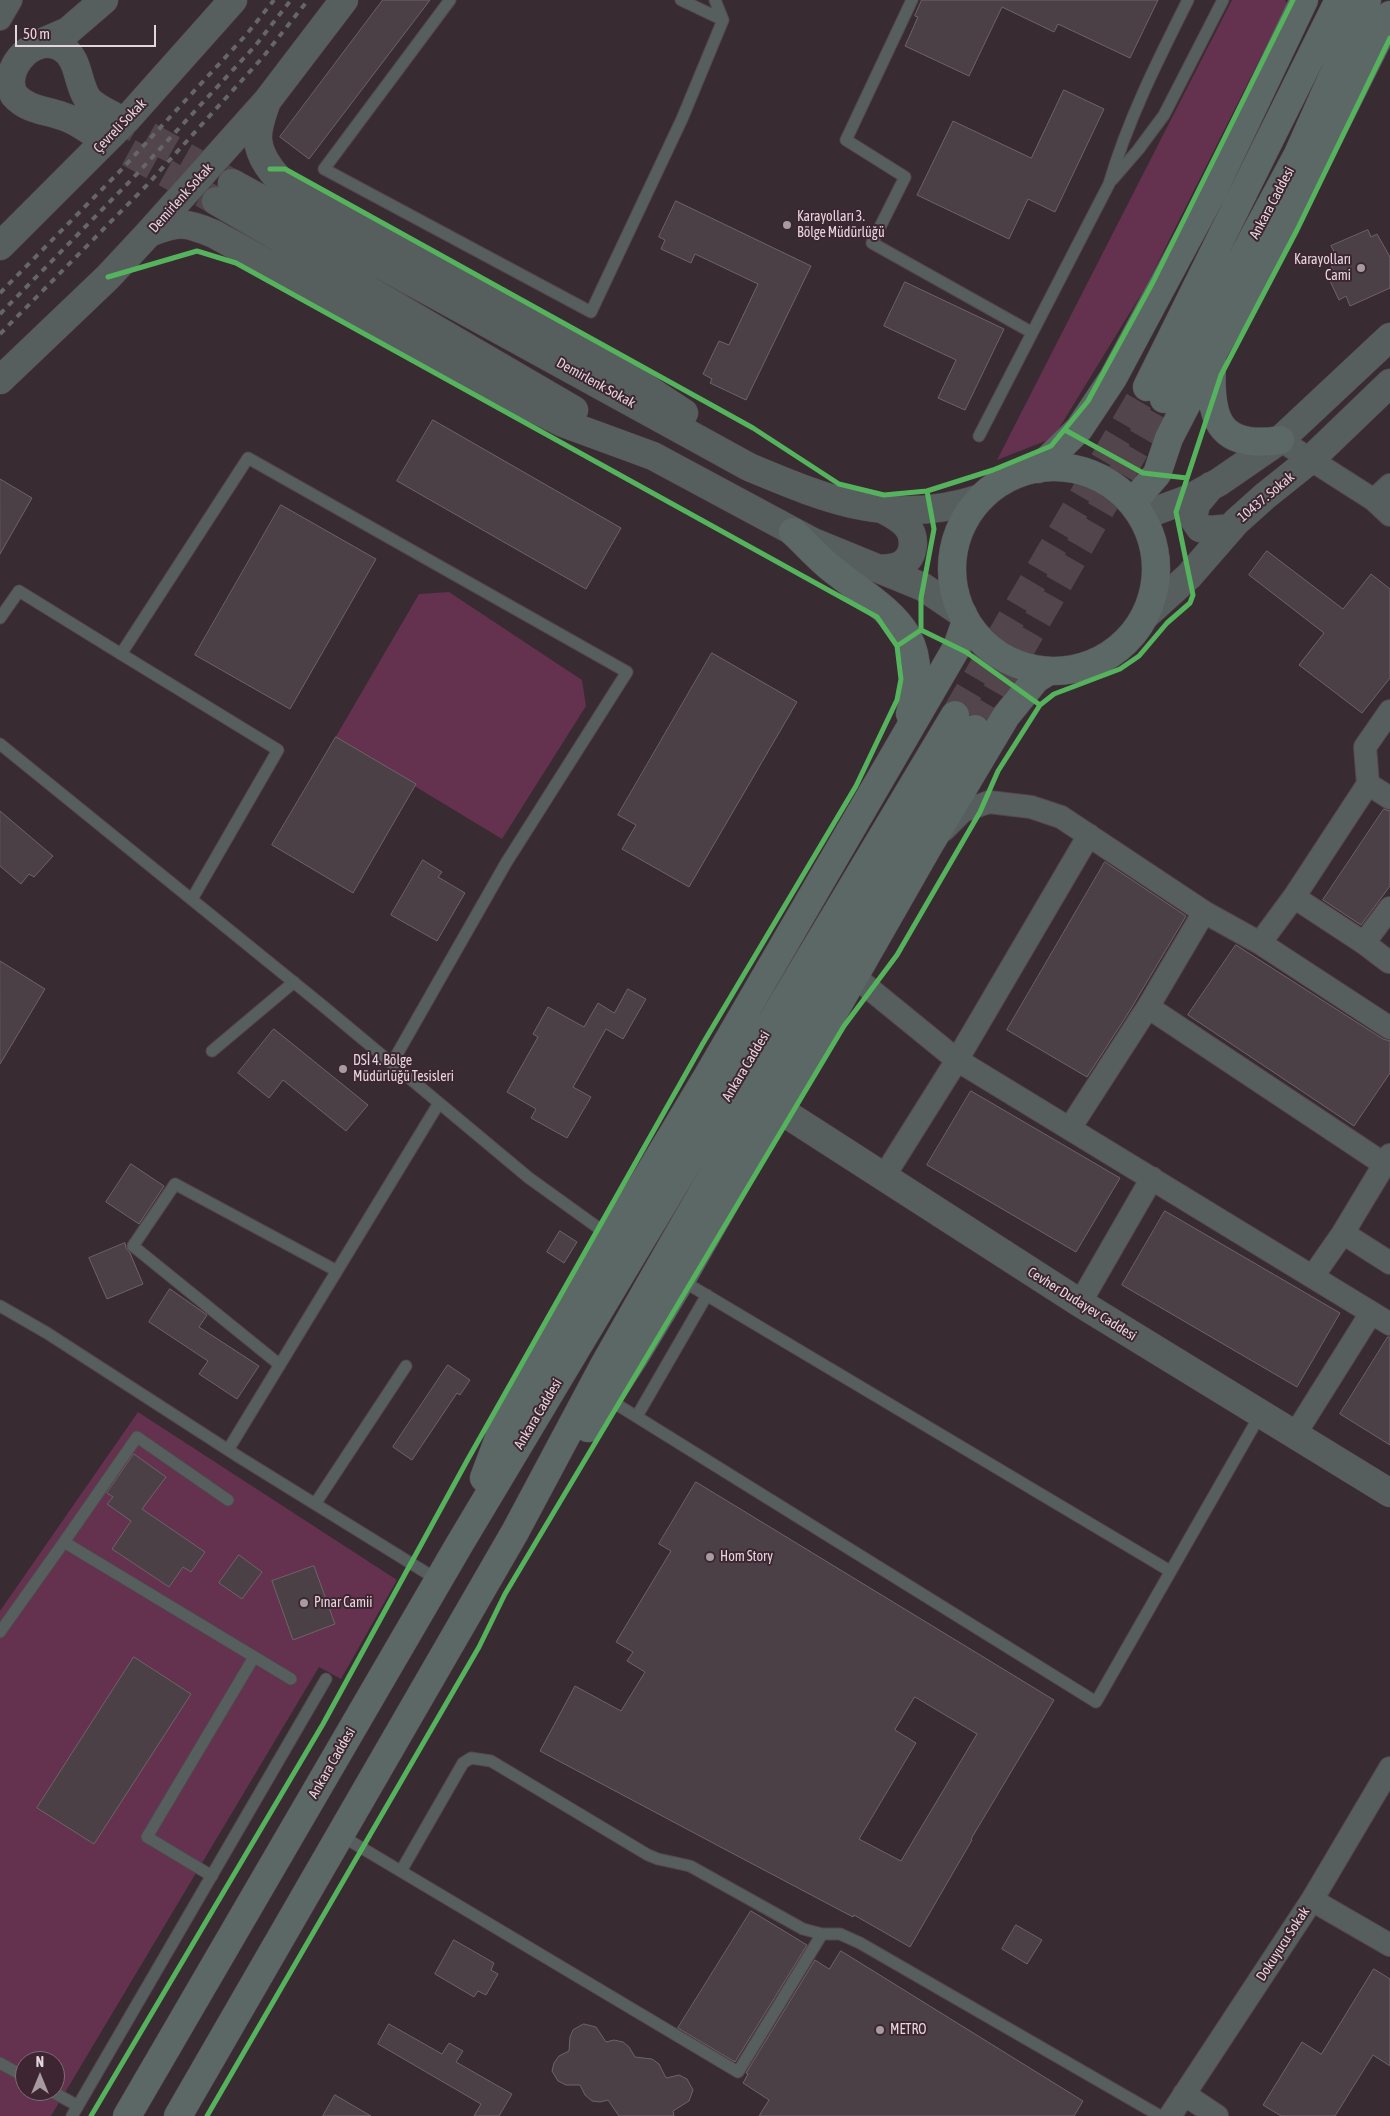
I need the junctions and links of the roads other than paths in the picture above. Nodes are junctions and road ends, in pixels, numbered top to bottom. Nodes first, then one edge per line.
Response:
1 (104, 0) edge
2 (232, 0) edge
3 (344, 0) edge
4 (450, 0) edge
5 (681, 0) edge
6 (715, 0) edge
7 (912, 0) edge
8 (1188, 0) edge
9 (1223, 0) edge
10 (1304, 0) edge
11 (1339, 0) edge
12 (1367, 0) edge
13 (1390, 15) edge
14 (723, 20) junction
15 (38, 44) junction
16 (1382, 47) edge
17 (5, 72) edge
18 (267, 101) junction
19 (1109, 184) junction
20 (149, 233) junction
21 (0, 246) edge
22 (1031, 332) junction
23 (1390, 337) edge
24 (1212, 355) junction
25 (0, 380) edge
26 (1390, 383) edge
27 (979, 436) dead end
28 (1280, 440) junction
29 (653, 456) junction
30 (1310, 460) junction
31 (749, 466) junction
32 (1038, 469) junction
33 (1211, 486) junction
34 (981, 498) junction
35 (1385, 500) edge
36 (1137, 509) junction
37 (884, 510) junction
38 (1231, 528) junction
39 (793, 532) junction
40 (882, 569) junction
41 (1146, 615) junction
42 (965, 617) junction
43 (0, 618) edge
44 (121, 654) junction
45 (1049, 671) junction
46 (1390, 711) edge
47 (902, 740) junction
48 (0, 744) edge
49 (1368, 784) junction
50 (1390, 798) edge
51 (1089, 835) junction
52 (928, 847) junction
53 (1294, 897) junction
54 (192, 899) junction
55 (1390, 908) edge
56 (1204, 912) junction
57 (1260, 943) junction
58 (1364, 943) junction
59 (1390, 962) edge
60 (854, 976) junction
61 (294, 982) junction
62 (1148, 1006) junction
63 (1390, 1028) edge
64 (212, 1051) dead end
65 (956, 1060) junction
66 (392, 1063) junction
67 (439, 1103) junction
68 (777, 1108) junction
69 (1070, 1128) junction
70 (1387, 1160) edge
71 (883, 1178) junction
72 (1152, 1178) junction
73 (1343, 1233) junction
74 (612, 1238) junction
75 (1390, 1263) edge
76 (337, 1271) junction
77 (1313, 1276) junction
78 (681, 1280) junction
79 (707, 1295) junction
80 (1080, 1304) junction
81 (0, 1306) edge
82 (1381, 1318) edge
83 (280, 1365) junction
84 (406, 1366) dead end
85 (608, 1399) junction
86 (1260, 1415) junction
87 (637, 1416) junction
88 (1294, 1436) junction
89 (228, 1450) junction
90 (1390, 1493) edge
91 (228, 1500) dead end
92 (315, 1504) junction
93 (516, 1532) junction
94 (64, 1542) junction
95 (458, 1545) junction
96 (1170, 1571) junction
97 (438, 1580) junction
98 (0, 1632) edge
99 (254, 1657) junction
100 (291, 1679) dead end
101 (326, 1679) dead end
102 (1390, 1768) edge
103 (340, 1835) junction
104 (401, 1871) junction
105 (212, 1876) junction
106 (1312, 1900) junction
107 (822, 1934) junction
108 (1390, 1944) edge
109 (0, 2063) edge
110 (15, 2071) edge
111 (1184, 2094) junction
112 (65, 2099) edge
113 (78, 2106) junction
114 (72, 2116) edge
115 (127, 2116) edge
116 (178, 2116) edge
117 (1160, 2116) edge
118 (1170, 2116) edge
119 (1217, 2116) edge

1 - 15 street
2 - 21 street, Çevreli Sokak
3 - 18 street, Demirlenk Sokak
4 - 14 lane
5 - 14 lane
6 - 14 lane
7 - 22 lane
8 - 19 lane
9 - 19 lane
10 - 32 main road
11 - 12 main road, Ankara Caddesi
13 - 16 main road
15 - 17 street
15 - 17 street
16 - 24 main road
18 - 20 street, Demirlenk Sokak
18 - 31 street
19 - 22 lane
20 - 25 street, Demirlenk Sokak
20 - 29 street
22 - 27 lane
23 - 28 street
24 - 28 main road
24 - 36 main road
26 - 30 street, 10437. Sokak
28 - 30 street
28 - 33 street
29 - 31 street, Demirlenk Sokak
29 - 39 street
30 - 35 street
30 - 38 street, 10437. Sokak
31 - 37 street, Demirlenk Sokak
32 - 34 main road
32 - 36 main road
33 - 36 street
33 - 38 street
34 - 37 street, Demirlenk Sokak
34 - 42 main road
36 - 41 main road
37 - 40 street
38 - 41 street, 10437. Sokak
39 - 40 street
39 - 47 main road
40 - 42 street
41 - 45 main road
42 - 45 main road
42 - 47 main road
43 - 44 lane
44 - 54 lane
44 - 66 lane
45 - 52 main road
46 - 49 street
47 - 74 main road
48 - 54 lane
49 - 50 street
49 - 53 street
51 - 52 street
51 - 56 street
51 - 65 street
52 - 60 main road
53 - 57 street
53 - 58 street
54 - 61 lane
55 - 58 street
56 - 57 street
56 - 62 street
57 - 63 street
58 - 59 street
60 - 65 street
60 - 68 main road
61 - 64 lane
61 - 66 lane
62 - 69 street
62 - 70 street
65 - 69 street
65 - 71 street
66 - 67 lane
67 - 74 lane
67 - 76 lane
68 - 71 street, Cevher Dudayev Caddesi
68 - 78 main road
69 - 72 street
70 - 73 street
71 - 80 street, Cevher Dudayev Caddesi
72 - 77 street
72 - 80 street
73 - 75 street
73 - 77 street
74 - 95 main road
76 - 83 lane
76 - 83 lane
77 - 82 street
78 - 79 lane
78 - 85 main road
79 - 87 lane
79 - 96 lane
80 - 86 street, Cevher Dudayev Caddesi
81 - 89 lane
82 - 88 street
83 - 89 lane
84 - 92 lane
85 - 87 lane
85 - 93 main road
86 - 88 street, Cevher Dudayev Caddesi
86 - 96 lane
87 - 96 lane
88 - 90 street, Cevher Dudayev Caddesi
89 - 92 lane
91 - 94 lane
92 - 97 lane
93 - 95 main road, Ankara Caddesi
93 - 103 main road, Ankara Caddesi
94 - 98 lane
94 - 99 lane
95 - 97 main road, Ankara Caddesi
97 - 115 main road, Ankara Caddesi
99 - 100 lane
99 - 105 lane
101 - 105 lane
102 - 106 street, Dokuyucu Sokak
103 - 104 lane
103 - 116 main road, Ankara Caddesi
104 - 107 lane
104 - 107 lane
105 - 113 lane
106 - 108 street
106 - 111 street, Dokuyucu Sokak
107 - 117 lane
109 - 110 lane
111 - 118 street, Dokuyucu Sokak
111 - 119 street
112 - 113 lane
113 - 114 lane

